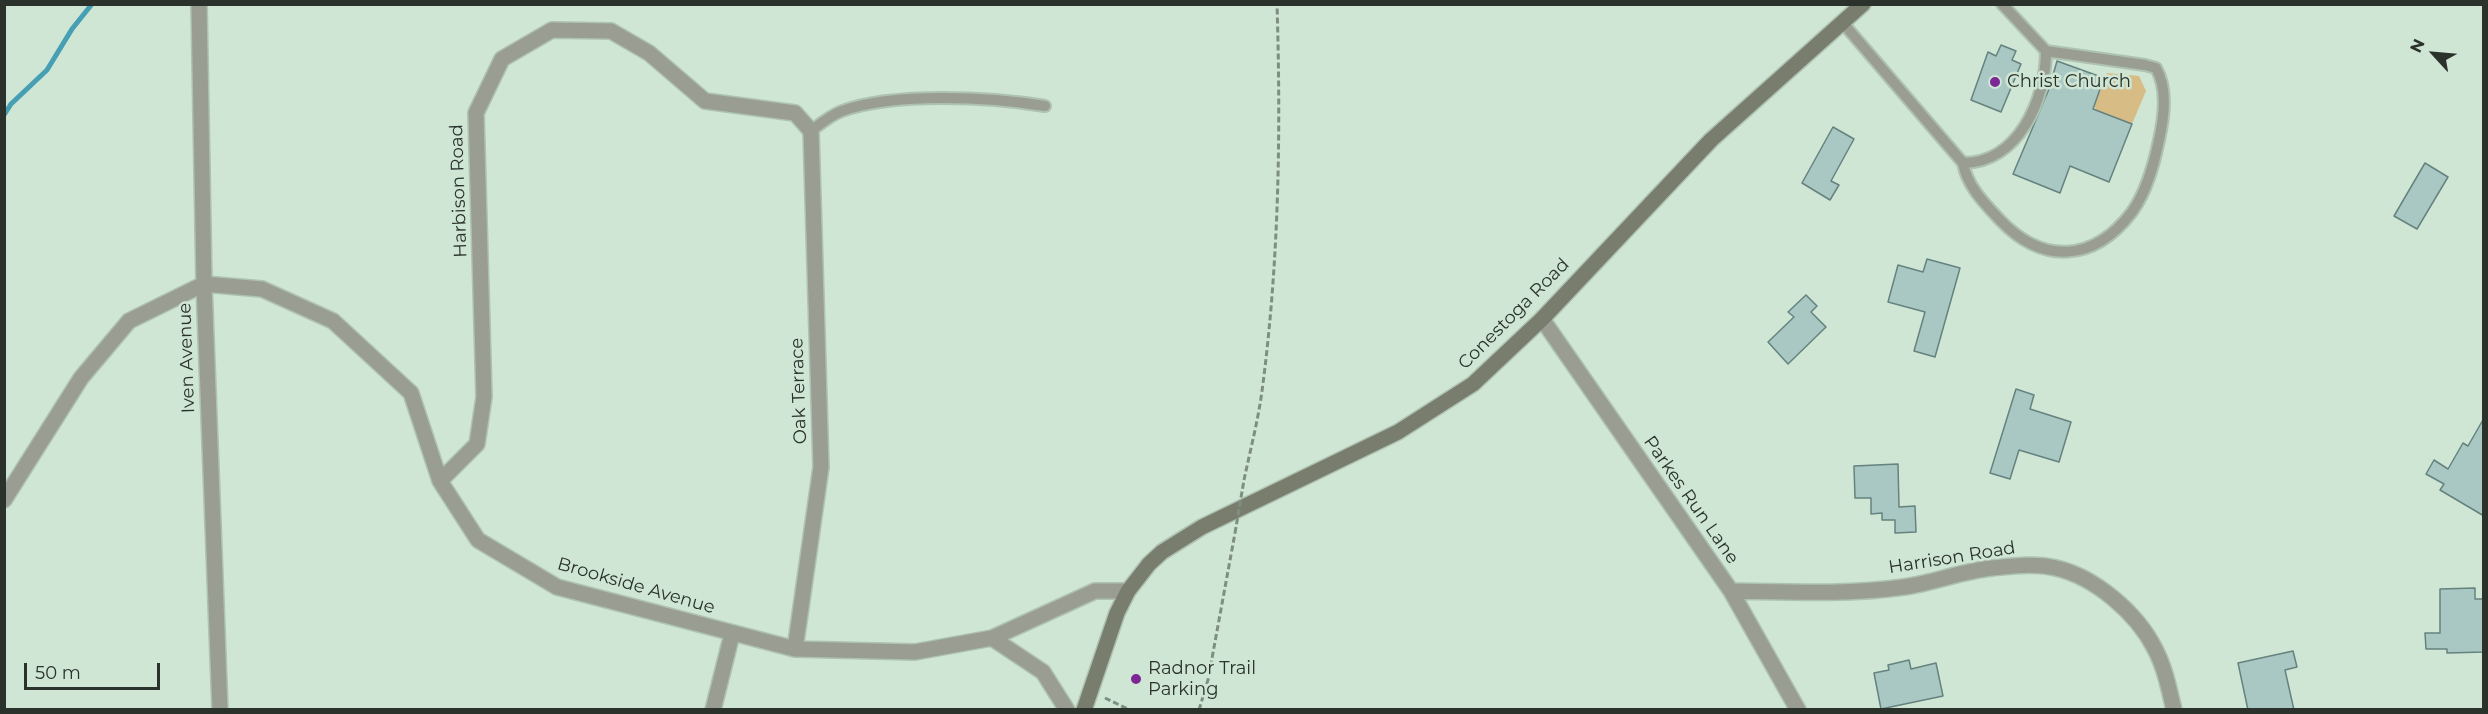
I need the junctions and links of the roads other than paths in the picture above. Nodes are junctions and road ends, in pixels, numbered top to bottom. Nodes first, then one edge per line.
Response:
1 (199, 4) edge
2 (1863, 4) edge
3 (2002, 4) edge
4 (1842, 22) junction
5 (2046, 51) junction
6 (1045, 106) dead end
7 (811, 131) junction
8 (1962, 164) junction
9 (204, 284) junction
10 (1542, 320) junction
11 (440, 481) junction
12 (4, 500) edge
13 (1128, 591) junction
14 (1731, 591) junction
15 (732, 634) junction
16 (992, 638) junction
17 (795, 649) junction
18 (220, 710) edge
19 (713, 710) edge
20 (1067, 710) edge
21 (1084, 710) edge
22 (1798, 710) edge
23 (2174, 710) edge

1 - 9 street, Iven Avenue
2 - 4 main road, Conestoga Road
3 - 5 lane
4 - 8 lane
4 - 10 main road, Conestoga Road
5 - 8 lane
5 - 8 lane
6 - 7 lane
7 - 11 street, Harbison Road
7 - 17 street, Oak Terrace
9 - 11 street, Brookside Avenue
9 - 12 street
9 - 18 street, Iven Avenue
10 - 13 main road, Conestoga Road
10 - 14 street, Parkes Run Lane
11 - 15 street, Brookside Avenue
13 - 16 street, Brookside Avenue
13 - 21 main road, Conestoga Road
14 - 22 street, Parkes Run Lane
14 - 23 street, Harrison Road
15 - 17 street, Brookside Avenue
15 - 19 street
16 - 17 street, Brookside Avenue
16 - 20 street

